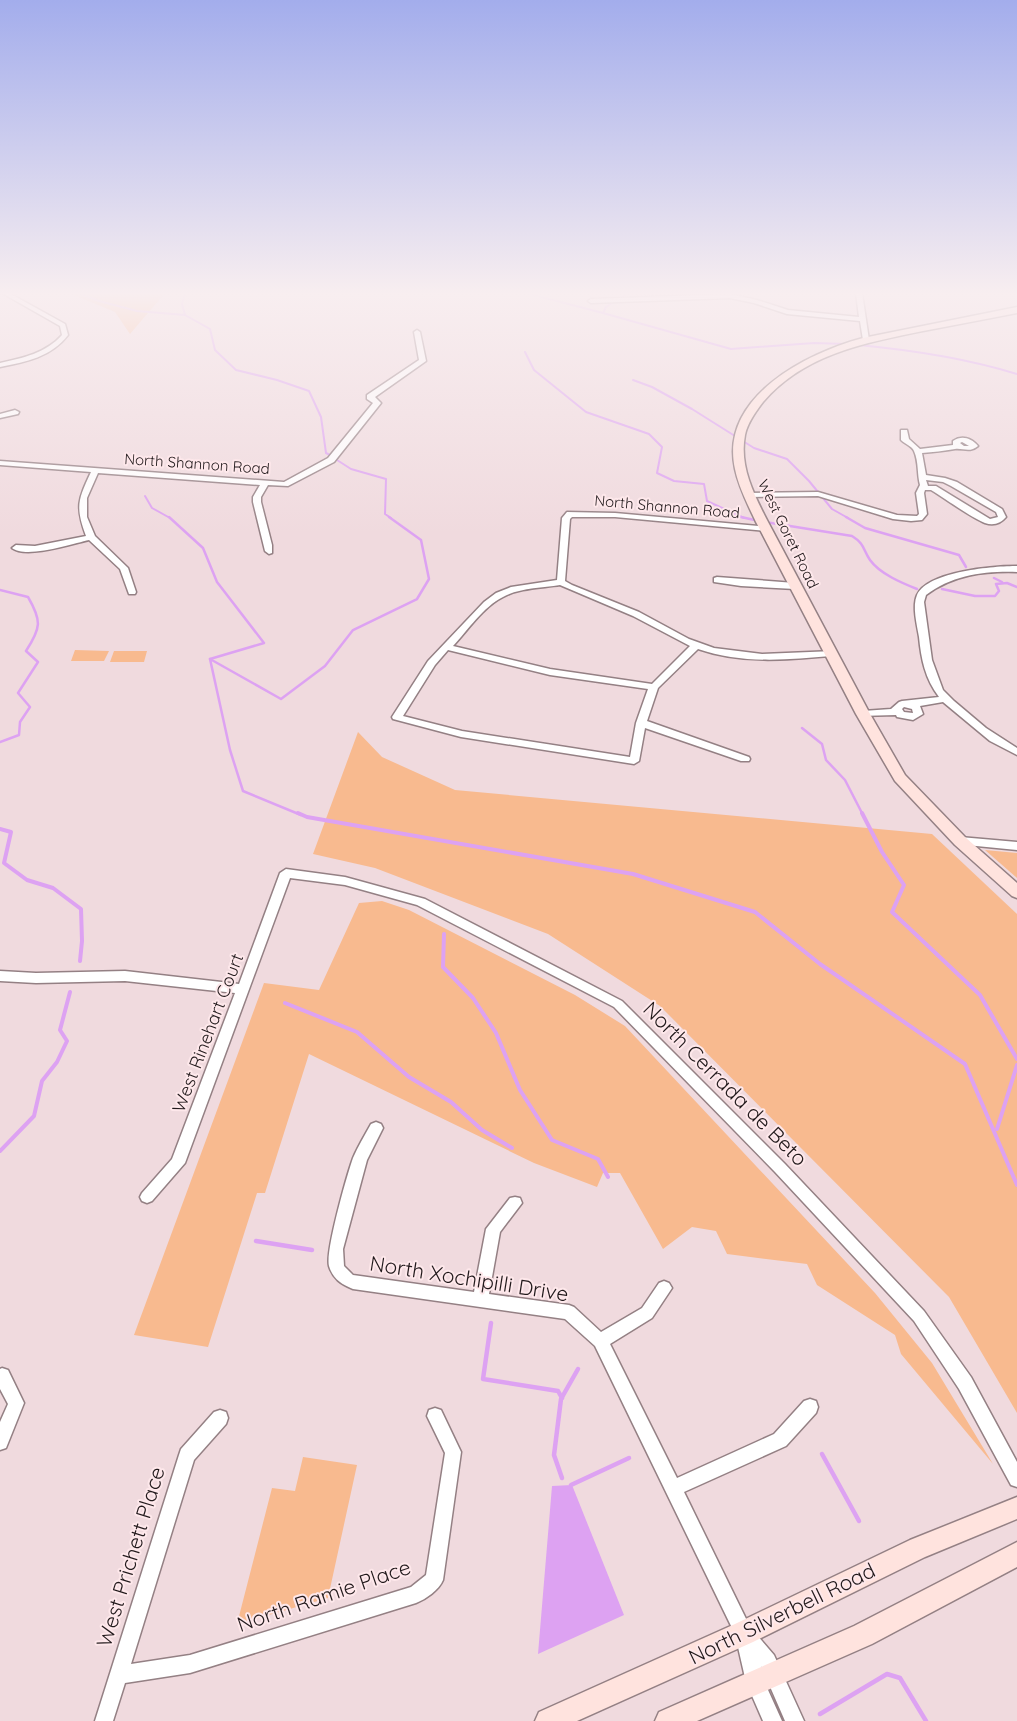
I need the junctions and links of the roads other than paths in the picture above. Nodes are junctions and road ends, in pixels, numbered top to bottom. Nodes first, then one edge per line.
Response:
1 (405, 373) edge
2 (789, 373) edge
3 (15, 412) dead end
4 (0, 416) edge
5 (904, 432) dead end
6 (958, 446) dead end
7 (918, 451) junction
8 (0, 463) edge
9 (95, 471) junction
10 (921, 477) junction
11 (265, 483) junction
12 (922, 488) junction
13 (748, 495) junction
14 (766, 529) junction
15 (91, 537) junction
16 (16, 548) dead end
17 (269, 551) dead end
18 (1017, 569) edge
19 (717, 580) dead end
20 (560, 582) junction
21 (795, 586) junction
22 (132, 592) dead end
23 (696, 646) junction
24 (446, 647) junction
25 (831, 653) junction
26 (654, 687) junction
27 (945, 699) junction
28 (932, 702) junction
29 (908, 704) junction
30 (897, 712) junction
31 (919, 712) junction
32 (862, 714) junction
33 (641, 723) junction
34 (1017, 752) edge
35 (745, 759) dead end
36 (960, 841) junction
37 (1017, 846) edge
38 (286, 872) joint
39 (1017, 892) edge
40 (0, 976) edge
41 (244, 988) junction
42 (376, 1128) dead end
43 (147, 1197) dead end
44 (516, 1203) dead end
45 (664, 1288) dead end
46 (480, 1299) junction
47 (600, 1340) junction
48 (2, 1376) dead end
49 (810, 1407) dead end
50 (434, 1416) dead end
51 (220, 1418) dead end
52 (0, 1442) edge
53 (1017, 1479) edge
54 (673, 1488) junction
55 (1017, 1508) edge
56 (1017, 1554) edge
57 (744, 1633) junction
58 (118, 1675) junction
59 (764, 1678) junction
60 (104, 1721) edge
61 (548, 1721) edge
62 (668, 1721) edge
63 (773, 1721) edge
64 (795, 1721) edge

1 - 11 street, North Shannon Road
2 - 13 street, West Goret Road
3 - 4 street
5 - 7 street
6 - 7 street
7 - 10 street
8 - 9 street, North Shannon Road
9 - 11 street, North Shannon Road
9 - 15 street
10 - 12 street
10 - 12 street
11 - 17 street
12 - 13 street
13 - 14 street, West Goret Road
14 - 20 street, North Shannon Road
14 - 21 street, West Goret Road
15 - 16 street
15 - 22 street
18 - 27 street
19 - 21 street
20 - 23 street
20 - 24 street
21 - 25 street, West Goret Road
23 - 25 street
23 - 26 street
24 - 26 street
24 - 33 street
25 - 32 street, West Goret Road
26 - 33 street
27 - 28 street
27 - 34 street
28 - 29 street
28 - 31 street
29 - 30 street
29 - 31 street
30 - 31 street
30 - 32 street
32 - 36 street, West Goret Road
33 - 35 street
36 - 37 street
36 - 39 street, West Goret Road
38 - 41 street, West Rinehart Court
38 - 53 street, North Cerrada de Beto
40 - 41 street
41 - 43 street, West Rinehart Court
42 - 46 street, North Xochipilli Drive
44 - 46 street
45 - 47 street
46 - 47 street, North Xochipilli Drive
47 - 54 street, North Xochipilli Drive
48 - 52 street
49 - 54 street
50 - 58 street, North Ramie Place
51 - 58 street, West Prichett Place
54 - 57 street, North Xochipilli Drive
55 - 57 street, North Silverbell Road
56 - 59 street
57 - 59 street, North Xochipilli Drive
57 - 61 street, North Silverbell Road
58 - 60 street, West Prichett Place
59 - 62 street
59 - 63 street
59 - 64 street

